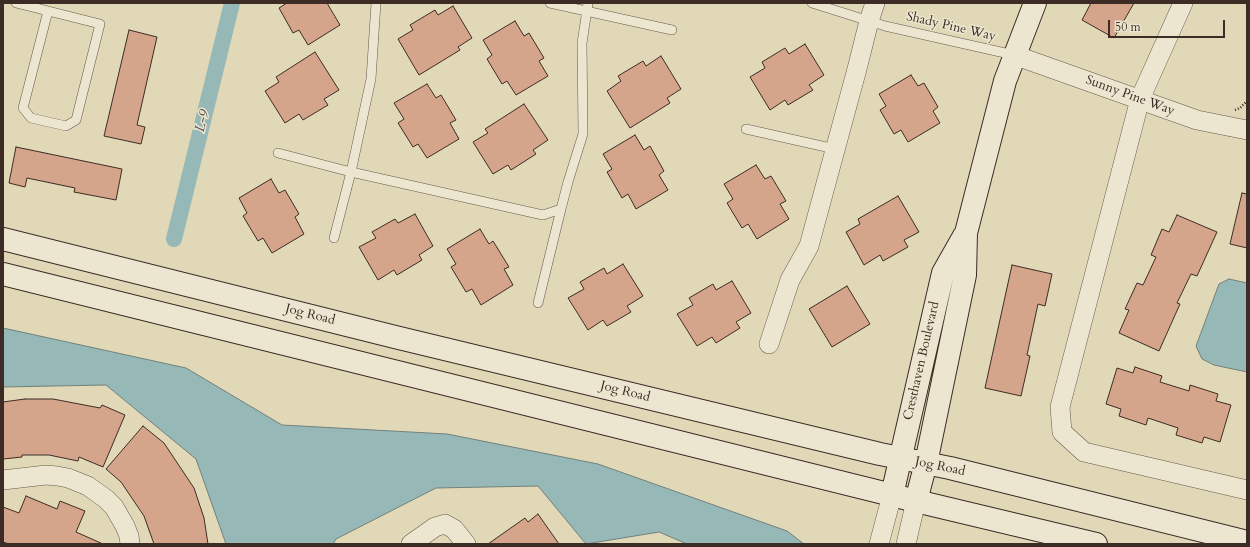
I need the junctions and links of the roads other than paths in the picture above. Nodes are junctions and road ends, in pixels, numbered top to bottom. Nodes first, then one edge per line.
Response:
1 (16, 3) edge
2 (376, 3) edge
3 (550, 3) edge
4 (812, 3) edge
5 (1035, 3) edge
6 (1183, 3) edge
7 (587, 7) edge
8 (48, 11) junction
9 (872, 12) edge
10 (672, 30) dead end
11 (1014, 55) junction
12 (1140, 99) junction
13 (746, 129) dead end
14 (1247, 130) edge
15 (835, 149) junction
16 (278, 152) dead end
17 (351, 172) junction
18 (561, 209) junction
19 (966, 233) junction
20 (334, 238) dead end
21 (3, 239) edge
22 (3, 274) edge
23 (538, 303) dead end
24 (395, 336) junction
25 (769, 344) dead end
26 (387, 370) junction
27 (900, 458) junction
28 (926, 463) junction
29 (3, 480) edge
30 (1247, 490) edge
31 (892, 495) junction
32 (916, 501) junction
33 (1247, 542) edge
34 (130, 544) edge
35 (411, 544) edge
36 (466, 544) edge
37 (879, 544) edge
38 (906, 544) edge
39 (1096, 544) edge

1 - 8 lane
2 - 17 lane
3 - 7 lane
4 - 9 lane, Shady Pine Way
5 - 11 main road, Cresthaven Boulevard
6 - 12 street
7 - 10 lane
7 - 18 lane
8 - 8 lane
9 - 11 lane, Shady Pine Way
9 - 15 street
11 - 12 street, Sunny Pine Way
11 - 19 main road, Cresthaven Boulevard
12 - 14 street, Sunny Pine Way
12 - 30 street
13 - 15 lane
15 - 25 street
16 - 17 lane
17 - 18 lane
17 - 20 lane
18 - 23 lane
19 - 27 main road, Cresthaven Boulevard
19 - 28 main road, Cresthaven Boulevard
21 - 24 main road, Jog Road
22 - 26 main road
24 - 26 main road
24 - 27 main road, Jog Road
26 - 31 main road
27 - 28 main road, Jog Road
27 - 31 main road, Cresthaven Boulevard
28 - 32 main road, Cresthaven Boulevard
28 - 33 main road, Jog Road
29 - 34 street
31 - 32 main road
31 - 37 street
32 - 38 street
32 - 39 main road
35 - 36 street

